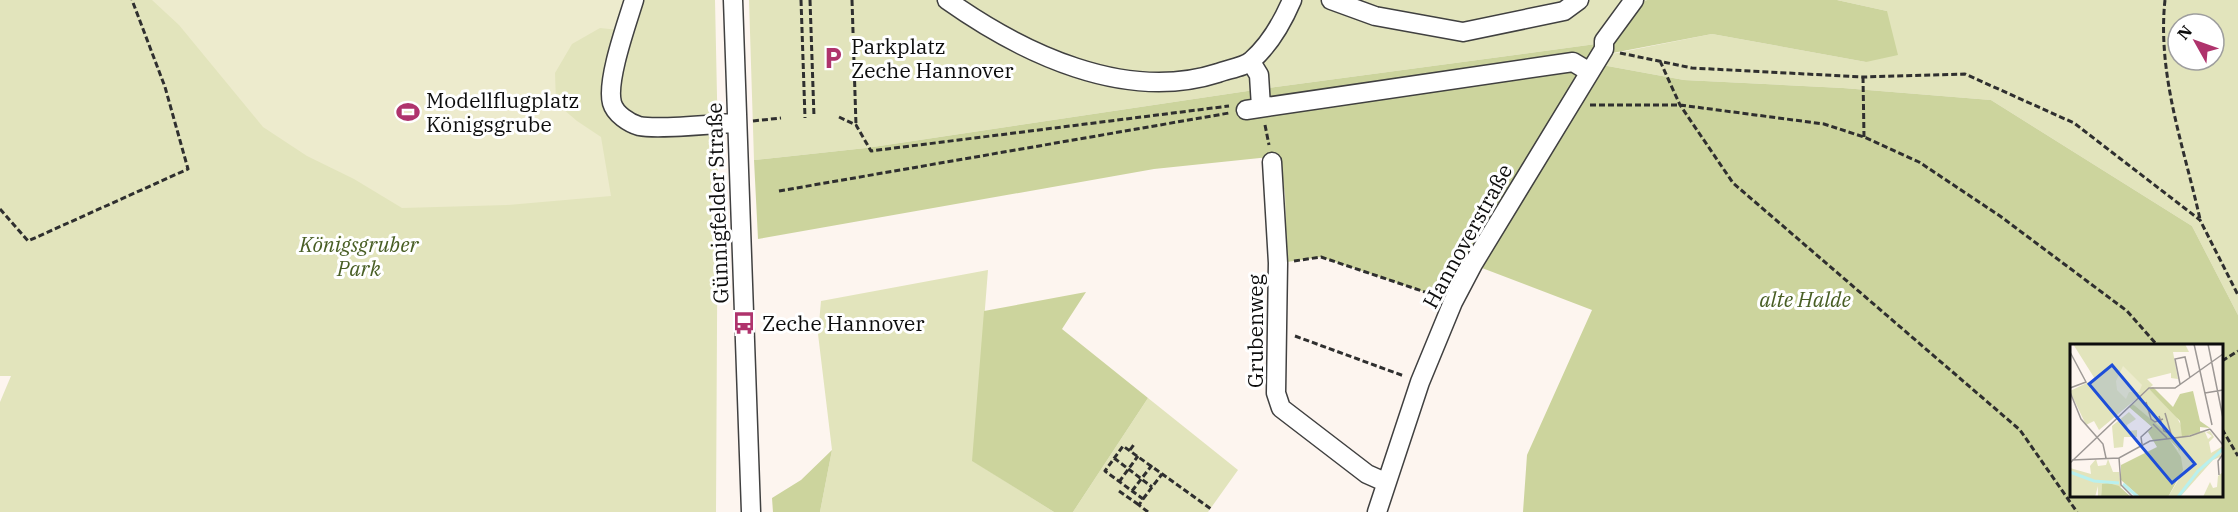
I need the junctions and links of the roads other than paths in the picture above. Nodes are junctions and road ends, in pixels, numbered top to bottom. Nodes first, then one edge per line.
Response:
1 (634, 0) edge
2 (733, 0) edge
3 (947, 0) edge
4 (1292, 0) edge
5 (1331, 0) edge
6 (1579, 0) edge
7 (1634, 0) edge
8 (1251, 62) junction
9 (1588, 71) junction
10 (736, 123) junction
11 (1272, 162) road end
12 (1385, 482) junction
13 (751, 512) edge
14 (1377, 512) edge

1 - 10 street
2 - 10 street, Günnigfelder Straße
3 - 8 street
4 - 8 street
5 - 6 street
7 - 9 street, Hannoverstraße
8 - 9 street
9 - 12 street, Hannoverstraße
10 - 13 street, Günnigfelder Straße
11 - 12 street, Grubenweg
12 - 14 street, Hannoverstraße

